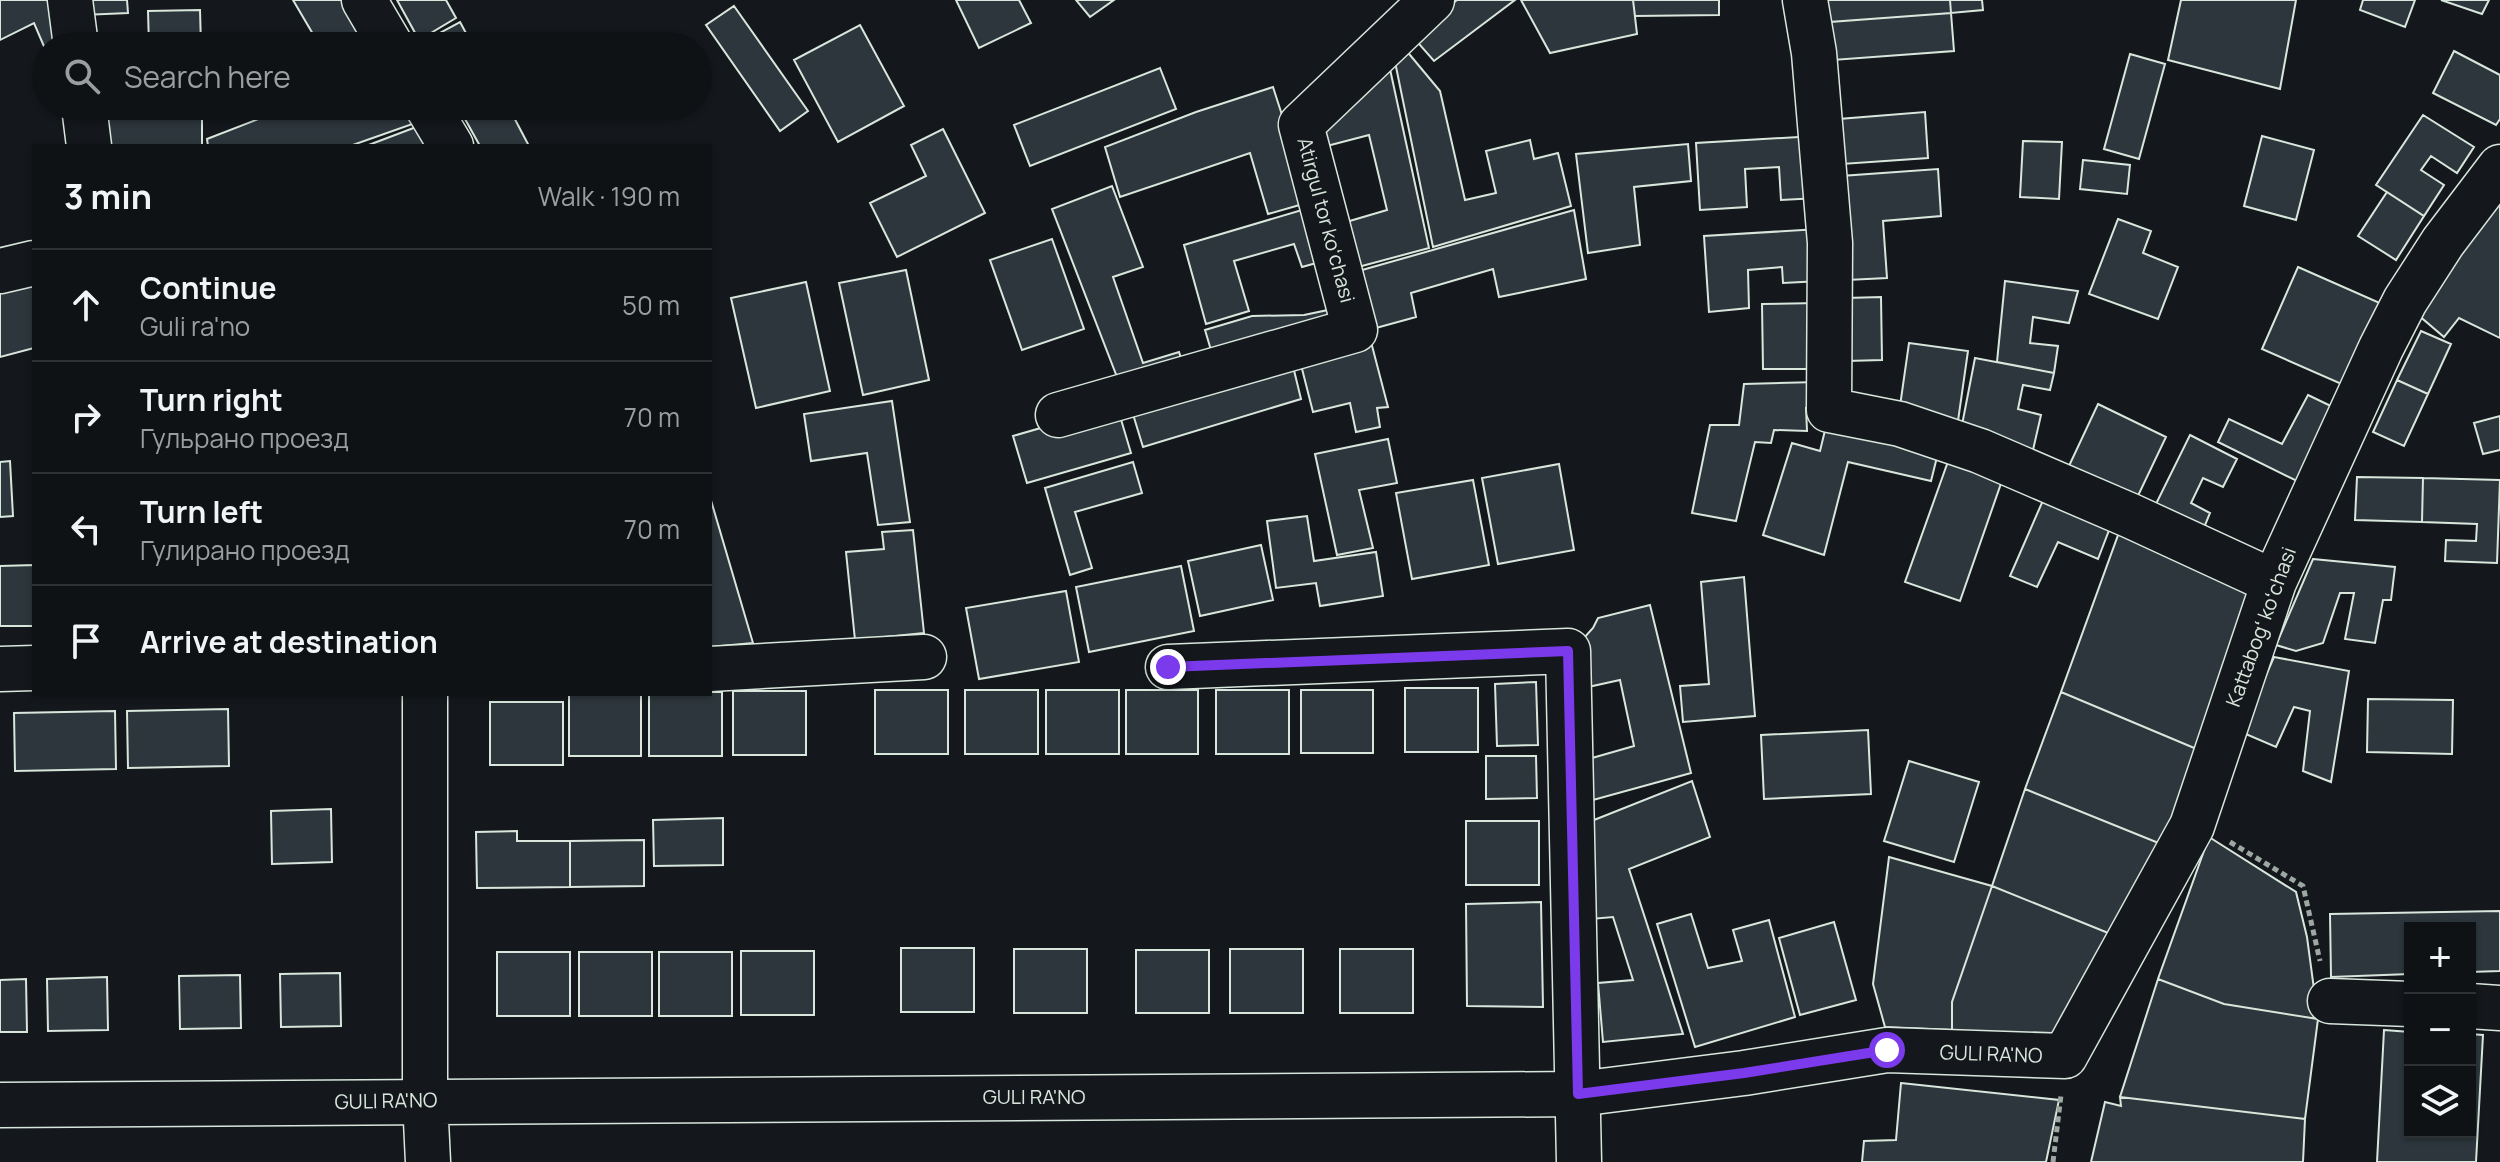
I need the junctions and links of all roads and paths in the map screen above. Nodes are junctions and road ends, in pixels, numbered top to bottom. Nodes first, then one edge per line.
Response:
1 (70, 0) edge
2 (364, 0) edge
3 (1432, 0) edge
4 (1805, 0) edge
5 (74, 32) edge
6 (383, 32) edge
7 (86, 120) edge
8 (435, 120) edge
9 (89, 144) edge
10 (450, 144) edge
11 (2500, 167) edge
12 (32, 263) edge
13 (0, 271) edge
14 (1058, 415) dead end
15 (2274, 582) junction
16 (924, 657) dead end
17 (1168, 667) dead end
18 (32, 668) edge
19 (0, 669) edge
20 (712, 669) edge
21 (425, 696) edge
22 (2192, 826) junction
23 (2330, 1001) joint
24 (2404, 1004) edge
25 (2476, 1006) edge
26 (2500, 1008) edge
27 (2065, 1056) junction
28 (1578, 1094) junction
29 (425, 1100) junction
30 (0, 1105) edge
31 (428, 1162) edge
32 (1579, 1162) edge
33 (2053, 1162) edge

1 - 5 street
2 - 6 street
3 - 14 street, Atirgul tor koʻchasi
4 - 15 street
7 - 9 street
8 - 10 street
11 - 15 street, Kattabogʻ koʻchasi
12 - 13 street
15 - 22 street, Kattabogʻ koʻchasi
16 - 20 street
17 - 28 street
18 - 19 street
21 - 29 street
22 - 23 path
22 - 27 street, Kattabogʻ koʻchasi
23 - 24 street
25 - 26 street
27 - 28 street, GULI RA'NO
27 - 33 path
28 - 29 street, GULI RA'NO
28 - 32 street
29 - 30 street, GULI RA'NO
29 - 31 street

